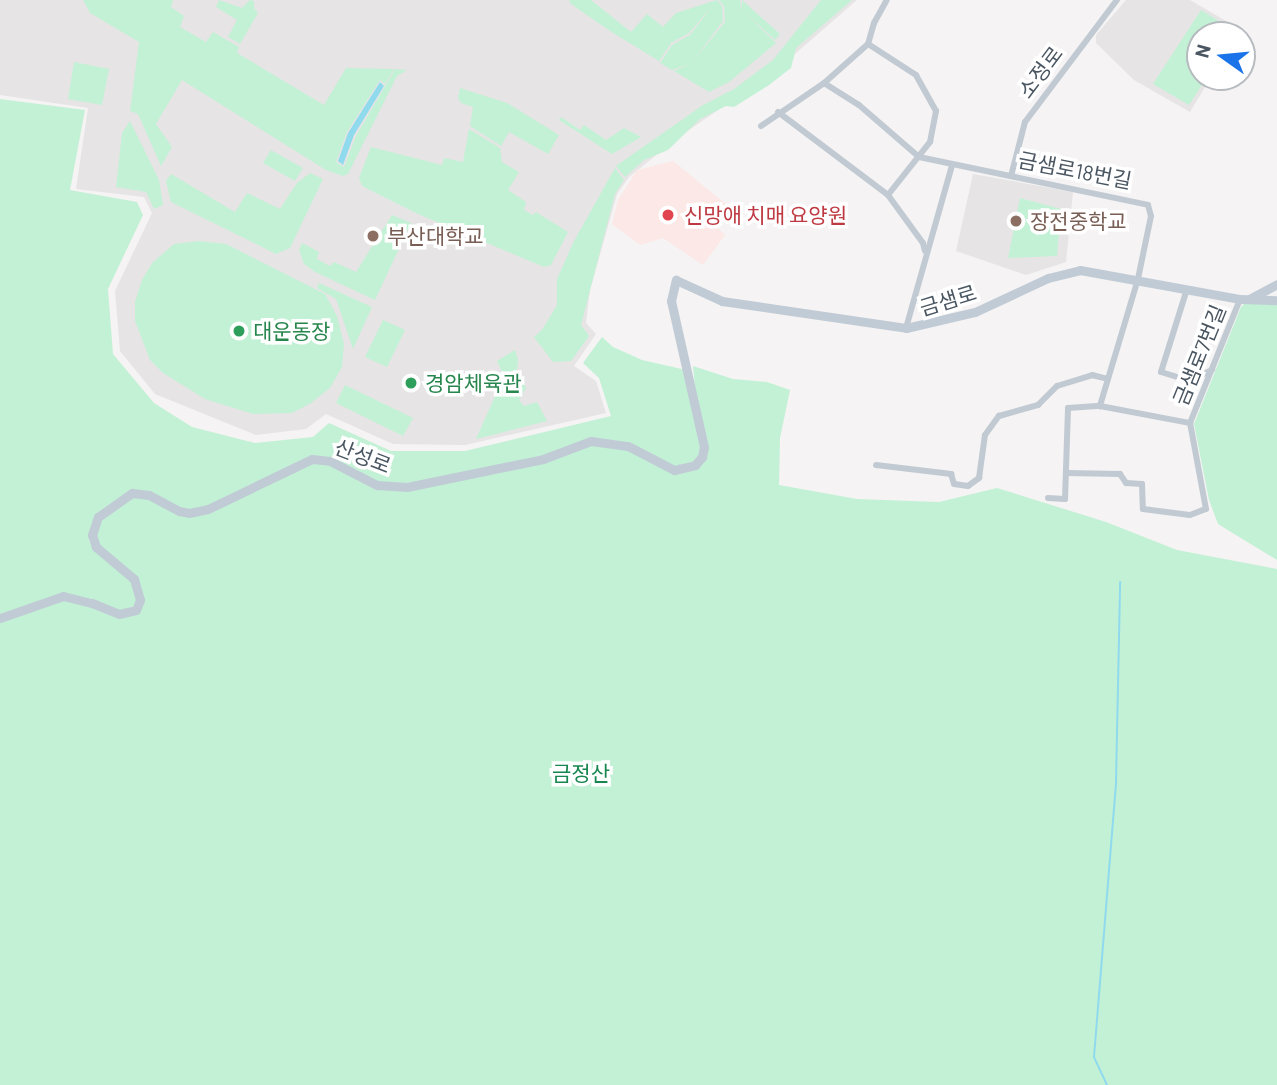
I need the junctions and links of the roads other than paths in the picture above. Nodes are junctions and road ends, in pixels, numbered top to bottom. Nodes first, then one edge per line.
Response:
1 (887, 0) edge
2 (1117, 0) edge
3 (868, 44) junction
4 (824, 83) junction
5 (778, 112) junction
6 (761, 126) dead end
7 (919, 157) junction
8 (952, 165) junction
9 (1011, 176) junction
10 (888, 195) junction
11 (926, 255) junction
12 (1138, 279) junction
13 (676, 281) joint
14 (1277, 284) edge
15 (1187, 289) junction
16 (1245, 299) junction
17 (1277, 300) edge
18 (906, 328) junction
19 (1212, 370) junction
20 (1108, 379) junction
21 (1100, 406) junction
22 (1190, 423) junction
23 (876, 465) dead end
24 (1066, 473) junction
25 (1048, 498) dead end
26 (0, 618) edge

1 - 3 street
2 - 9 street, 소정로
3 - 4 street
3 - 7 street
4 - 5 street
4 - 7 street, 금샘로18번길
5 - 6 street
5 - 10 street
7 - 8 street, 금샘로18번길
7 - 10 street
8 - 9 street, 금샘로18번길
8 - 11 street
9 - 12 street, 금샘로18번길
10 - 11 street
11 - 18 street
12 - 15 main road, 금샘로
12 - 18 main road, 금샘로
12 - 20 street
13 - 18 main road, 금샘로
13 - 26 main road, 산성로
14 - 16 main road
15 - 16 main road, 금샘로
15 - 19 street
16 - 17 main road, 금샘로
16 - 19 street, 금샘로7번길
19 - 22 street, 금샘로7번길
20 - 21 street
20 - 23 street
21 - 22 street, 금샘로7번길
21 - 24 street, 금샘로7번길
22 - 24 street, 금샘로7번길
24 - 25 street

